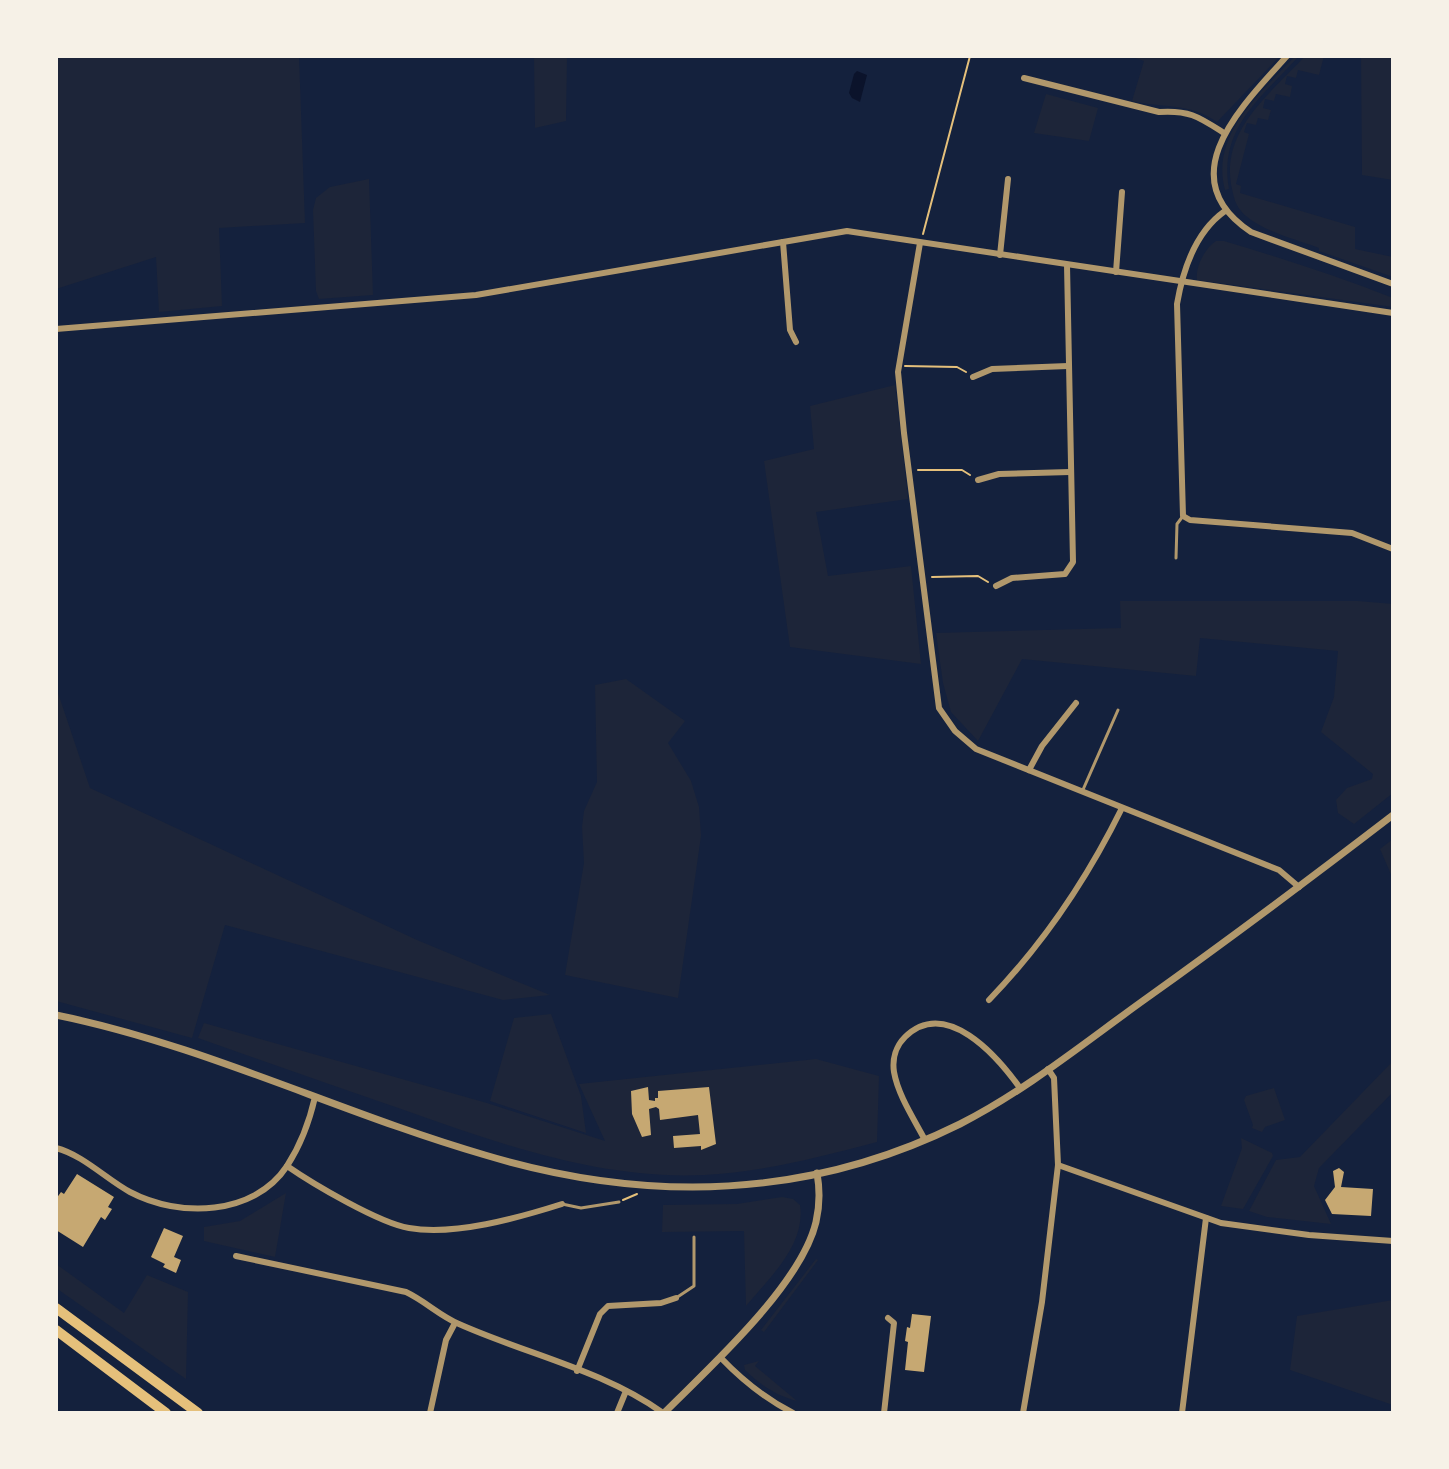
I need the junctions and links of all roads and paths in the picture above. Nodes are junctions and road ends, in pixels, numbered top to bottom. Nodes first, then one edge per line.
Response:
1 (970, 56) edge
2 (1287, 56) edge
3 (1024, 78) dead end
4 (1224, 133) junction
5 (1008, 179) dead end
6 (1122, 192) dead end
7 (1225, 211) junction
8 (783, 242) junction
9 (920, 243) junction
10 (1000, 255) junction
11 (1067, 265) junction
12 (1116, 272) junction
13 (1180, 281) junction
14 (1393, 284) edge
15 (1393, 313) edge
16 (56, 329) edge
17 (796, 342) dead end
18 (899, 366) junction
19 (1068, 366) junction
20 (973, 377) joint
21 (908, 470) junction
22 (1070, 472) junction
23 (978, 480) joint
24 (1183, 516) junction
25 (1393, 549) edge
26 (1176, 558) dead end
27 (921, 578) junction
28 (996, 586) joint
29 (1076, 703) dead end
30 (1118, 710) dead end
31 (1029, 770) junction
32 (1082, 792) junction
33 (1122, 808) junction
34 (1393, 815) edge
35 (1299, 887) junction
36 (989, 1000) dead end
37 (56, 1015) edge
38 (1048, 1069) junction
39 (1020, 1088) junction
40 (315, 1097) junction
41 (925, 1140) junction
42 (56, 1148) edge
43 (1058, 1165) junction
44 (287, 1166) junction
45 (817, 1173) junction
46 (637, 1194) dead end
47 (619, 1202) joint
48 (562, 1204) joint
49 (1206, 1218) junction
50 (694, 1237) dead end
51 (1393, 1241) edge
52 (236, 1256) dead end
53 (676, 1298) joint
54 (56, 1308) edge
55 (888, 1318) dead end
56 (455, 1323) junction
57 (56, 1330) edge
58 (721, 1358) junction
59 (577, 1371) junction
60 (626, 1391) junction
61 (166, 1413) edge
62 (198, 1413) edge
63 (430, 1413) edge
64 (617, 1413) edge
65 (664, 1413) edge
66 (793, 1413) edge
67 (884, 1413) edge
68 (1023, 1413) edge
69 (1182, 1413) edge

1 - 9 path
2 - 4 street
3 - 4 street
4 - 7 street
5 - 10 street
6 - 12 street
7 - 13 street
7 - 14 street
8 - 9 street
8 - 16 street
8 - 17 street
9 - 10 street
9 - 18 street
10 - 11 street
11 - 12 street
11 - 19 street
12 - 13 street
13 - 15 street
13 - 24 street
18 - 20 path
18 - 21 street
19 - 20 street
19 - 22 street
21 - 23 path
21 - 27 street
22 - 23 street
22 - 28 street
24 - 25 street
24 - 26 lane
27 - 28 path
27 - 31 street
29 - 31 street
30 - 32 lane
31 - 32 street
32 - 33 street
33 - 35 street
33 - 36 street
34 - 35 street
35 - 38 street
37 - 40 street
38 - 39 street
38 - 43 street
39 - 41 street
39 - 41 street
40 - 44 street
40 - 45 street
41 - 45 street
42 - 44 street
43 - 49 street
43 - 68 street
44 - 48 street
45 - 58 street
46 - 47 path
47 - 48 lane
49 - 51 street
49 - 69 street
50 - 53 lane
52 - 56 street
53 - 59 street
54 - 62 highway
55 - 67 street
56 - 59 street
56 - 63 street
57 - 61 highway
58 - 65 street
58 - 66 street
59 - 60 street
60 - 64 street
60 - 65 street

